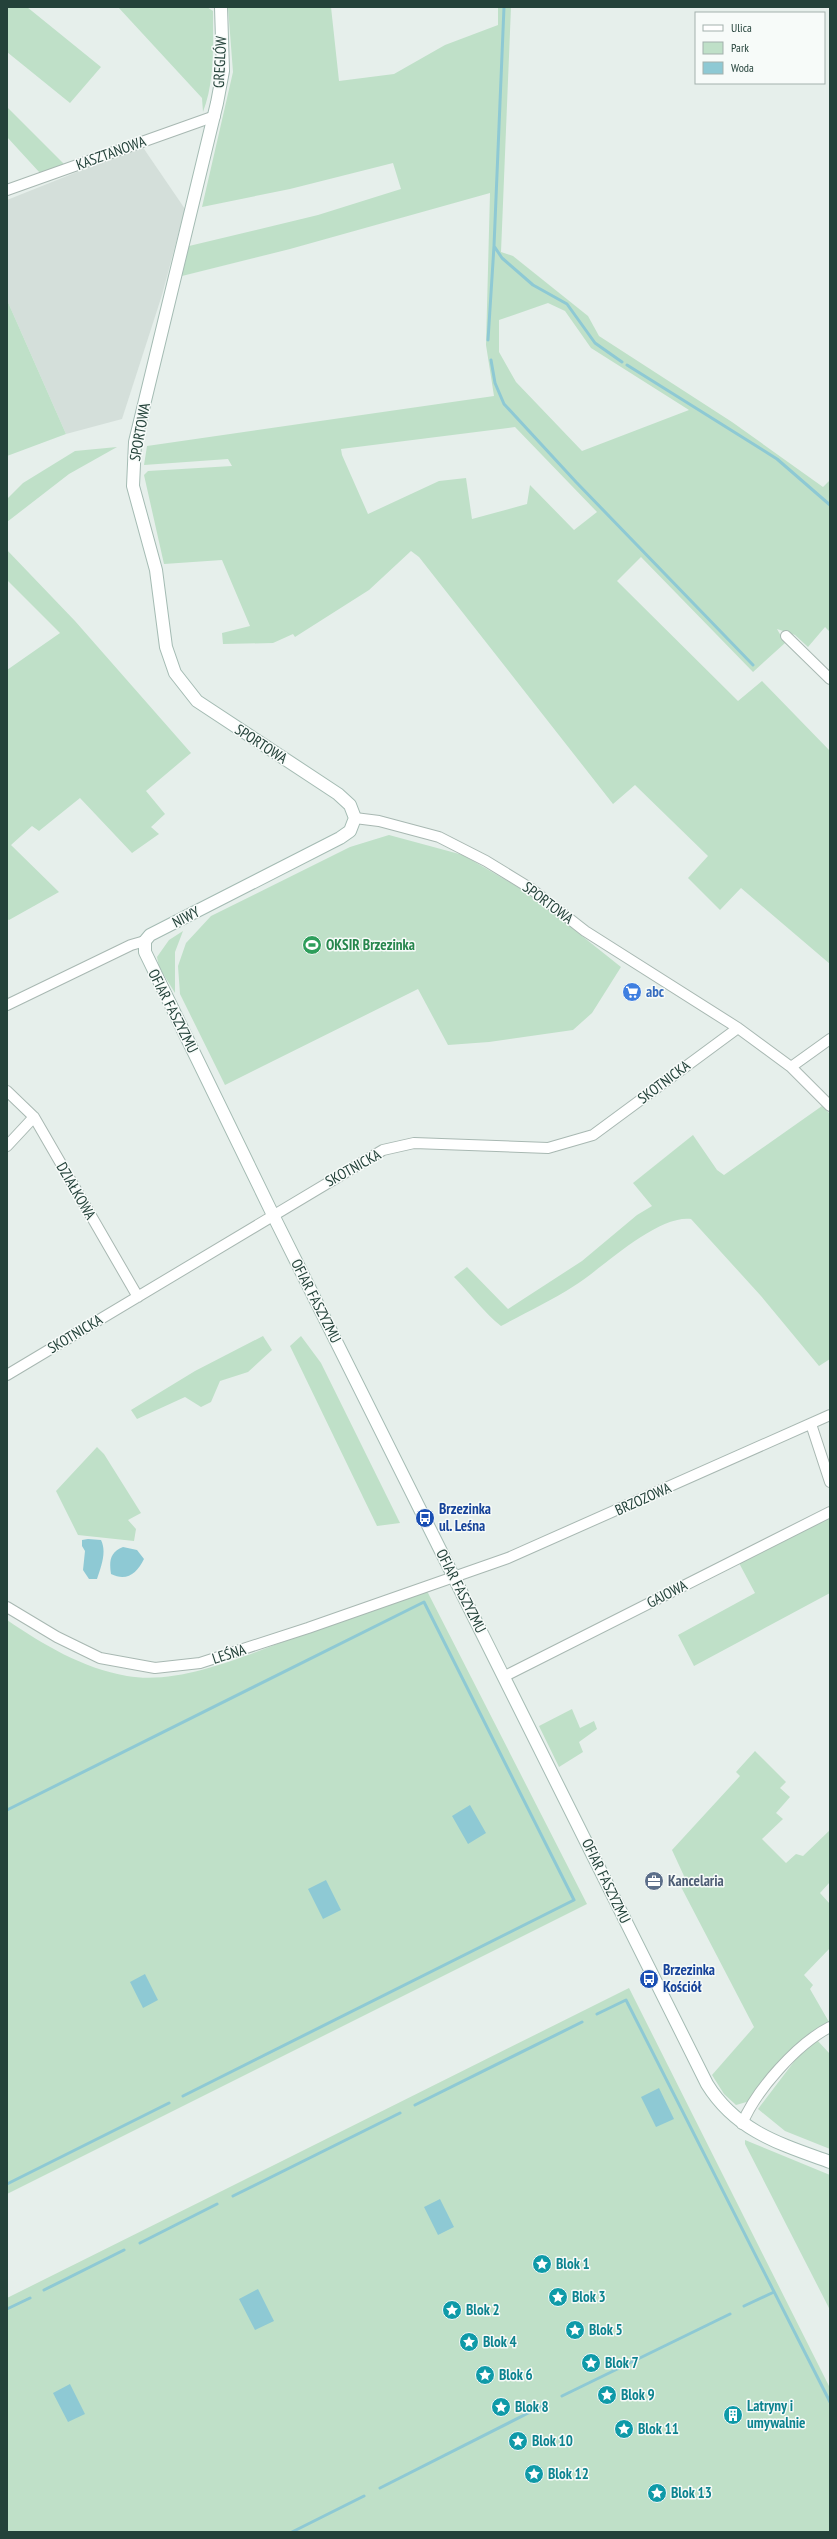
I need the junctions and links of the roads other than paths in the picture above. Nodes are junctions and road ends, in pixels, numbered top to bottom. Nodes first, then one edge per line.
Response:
1 (221, 7) edge
2 (215, 116) junction
3 (7, 190) edge
4 (786, 636) dead end
5 (830, 679) edge
6 (356, 818) junction
7 (145, 941) junction
8 (7, 1005) edge
9 (738, 1028) junction
10 (830, 1039) edge
11 (791, 1067) junction
12 (7, 1091) edge
13 (830, 1106) edge
14 (34, 1117) junction
15 (7, 1146) edge
16 (273, 1215) junction
17 (138, 1297) junction
18 (7, 1375) edge
19 (830, 1415) edge
20 (811, 1424) junction
21 (830, 1482) edge
22 (830, 1512) edge
23 (454, 1576) junction
24 (7, 1607) edge
25 (505, 1676) junction
26 (830, 2027) edge
27 (742, 2124) junction
28 (830, 2162) edge

1 - 2 street, GREGLÓW
2 - 3 street, KASZTANOWA
2 - 6 street, SPORTOWA
4 - 5 street
6 - 7 street, NIWY
6 - 9 street, SPORTOWA
7 - 8 street, NIWY
7 - 16 street, OFIAR FASZYZMU
9 - 11 street, SPORTOWA
9 - 16 street, SKOTNICKA
10 - 11 street
11 - 13 street, SPORTOWA
12 - 14 street, DZIAŁKOWA
14 - 15 street
14 - 17 street, DZIAŁKOWA
16 - 17 street, SKOTNICKA
16 - 23 street, OFIAR FASZYZMU
17 - 18 street, SKOTNICKA
19 - 20 street, BRZOZOWA
20 - 21 street
20 - 23 street, BRZOZOWA
22 - 25 street, GAJOWA
23 - 24 street, LEŚNA
23 - 25 street, OFIAR FASZYZMU
25 - 27 street, OFIAR FASZYZMU
26 - 27 street
27 - 28 street, OFIAR FASZYZMU

